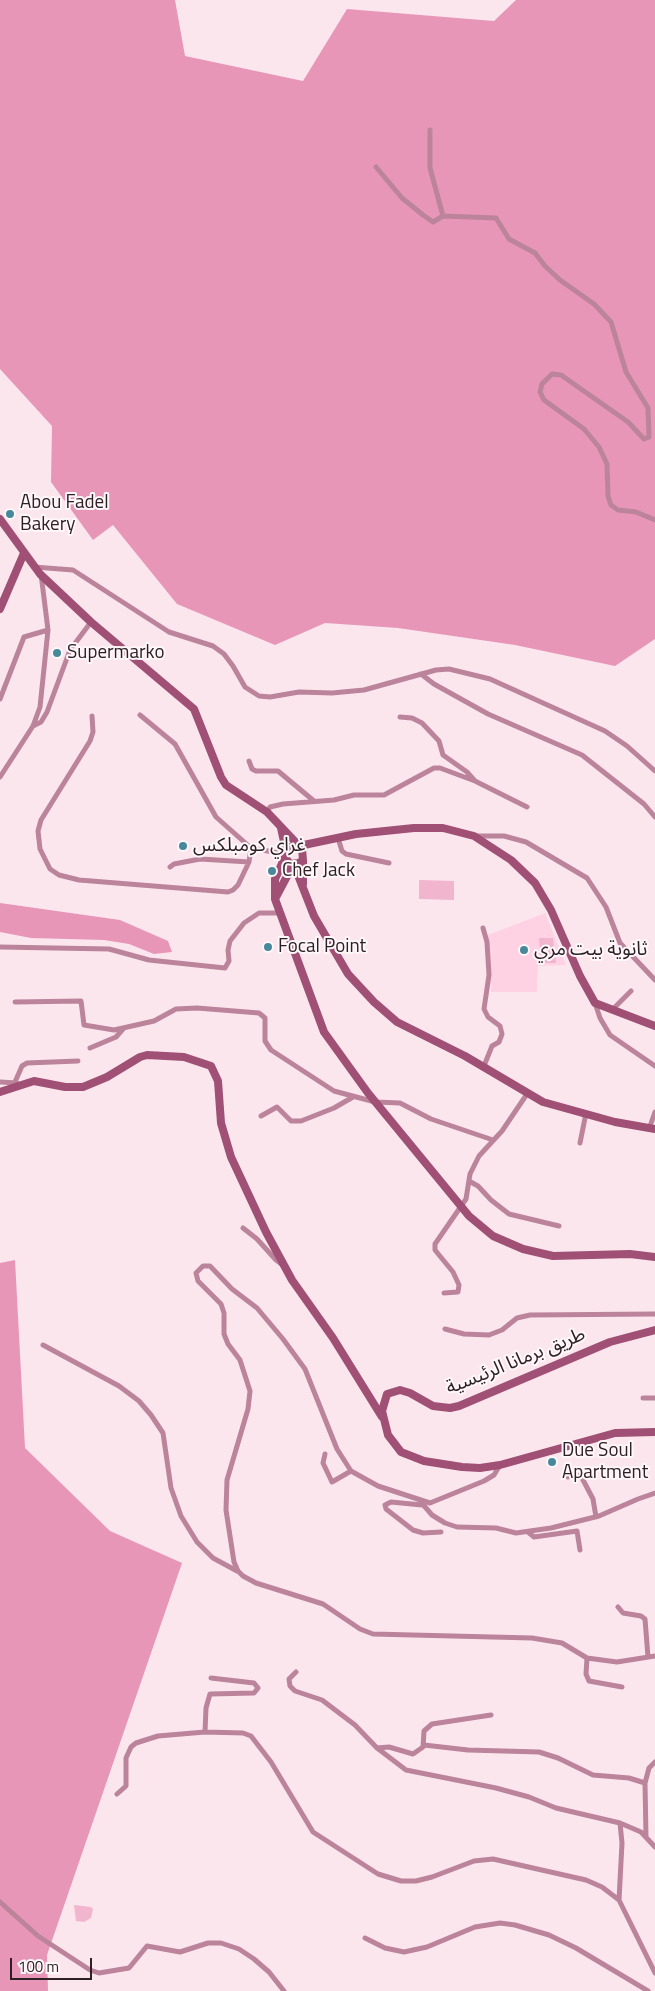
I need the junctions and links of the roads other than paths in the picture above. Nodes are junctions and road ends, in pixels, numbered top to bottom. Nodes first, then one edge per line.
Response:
1 (430, 130) dead end
2 (376, 167) dead end
3 (443, 216) junction
4 (0, 519) edge
5 (655, 520) edge
6 (24, 553) junction
7 (34, 567) junction
8 (40, 574) junction
9 (0, 609) edge
10 (91, 622) junction
11 (48, 630) junction
12 (421, 674) junction
13 (0, 699) edge
14 (140, 714) dead end
15 (92, 716) dead end
16 (400, 717) dead end
17 (33, 726) junction
18 (249, 761) dead end
19 (655, 771) edge
20 (0, 777) edge
21 (475, 781) junction
22 (315, 801) junction
23 (527, 807) dead end
24 (267, 812) junction
25 (655, 817) edge
26 (280, 828) junction
27 (474, 836) junction
28 (338, 838) junction
29 (251, 848) junction
30 (301, 851) junction
31 (285, 854) junction
32 (249, 862) junction
33 (389, 863) dead end
34 (294, 865) junction
35 (170, 867) dead end
36 (304, 891) junction
37 (275, 899) junction
38 (280, 913) junction
39 (483, 928) dead end
40 (0, 947) edge
41 (655, 980) edge
42 (631, 991) dead end
43 (16, 1002) dead end
44 (595, 1003) junction
45 (612, 1010) junction
46 (655, 1026) edge
47 (123, 1029) junction
48 (90, 1048) dead end
49 (78, 1061) dead end
50 (484, 1066) junction
51 (655, 1066) edge
52 (0, 1082) edge
53 (17, 1084) junction
54 (0, 1092) edge
55 (527, 1094) junction
56 (353, 1097) junction
57 (375, 1102) junction
58 (586, 1112) junction
59 (655, 1112) edge
60 (261, 1116) dead end
61 (652, 1129) edge
62 (493, 1140) junction
63 (580, 1143) dead end
64 (469, 1181) junction
65 (462, 1206) junction
66 (560, 1226) dead end
67 (243, 1228) dead end
68 (655, 1257) edge
69 (285, 1266) junction
70 (444, 1293) dead end
71 (655, 1314) edge
72 (445, 1329) dead end
73 (655, 1330) edge
74 (42, 1345) dead end
75 (643, 1398) dead end
76 (655, 1398) edge
77 (382, 1417) junction
78 (655, 1432) edge
79 (325, 1454) dead end
80 (500, 1465) junction
81 (351, 1471) junction
82 (568, 1478) dead end
83 (655, 1494) edge
84 (421, 1502) junction
85 (596, 1517) junction
86 (441, 1532) dead end
87 (528, 1532) junction
88 (580, 1550) dead end
89 (238, 1571) junction
90 (618, 1607) dead end
91 (655, 1656) edge
92 (648, 1657) junction
93 (587, 1658) junction
94 (296, 1672) dead end
95 (211, 1678) dead end
96 (622, 1687) dead end
97 (491, 1714) dead end
98 (205, 1732) junction
99 (424, 1745) junction
100 (377, 1748) junction
101 (655, 1762) edge
102 (645, 1783) junction
103 (117, 1794) dead end
104 (620, 1823) junction
105 (628, 1825) junction
106 (622, 1834) junction
107 (646, 1837) junction
108 (655, 1847) edge
109 (619, 1900) junction
110 (0, 1902) edge
111 (365, 1938) dead end
112 (655, 1972) edge
113 (284, 1991) edge
114 (648, 1991) edge

1 - 3 street
2 - 3 street
3 - 5 street
4 - 6 main road
6 - 7 main road
6 - 9 main road
7 - 8 main road
7 - 12 street
8 - 10 main road
8 - 11 street
10 - 17 street
10 - 24 main road
11 - 13 street
11 - 17 street
12 - 19 street
12 - 25 street
14 - 29 street
15 - 32 street
16 - 21 street
17 - 20 street
18 - 22 street
21 - 22 street
21 - 23 street
22 - 24 street
24 - 26 main road
26 - 30 main road
26 - 31 main road
27 - 28 main road
27 - 41 street
27 - 44 main road
28 - 30 main road
28 - 33 street
29 - 31 street
29 - 32 street
30 - 31 main road
30 - 34 main road
30 - 36 main road
31 - 34 main road
31 - 37 main road
32 - 35 street
34 - 36 main road
34 - 37 main road
36 - 50 main road
37 - 38 main road
38 - 40 street
38 - 57 main road
39 - 50 street
42 - 45 street
43 - 47 street
44 - 45 main road
44 - 51 street
45 - 46 main road
47 - 48 street
47 - 56 street
49 - 53 street
50 - 55 main road
52 - 53 street
53 - 54 main road
53 - 69 main road
55 - 58 main road
55 - 62 street
56 - 57 street
56 - 60 street
57 - 62 street
57 - 65 main road
58 - 61 main road
58 - 63 street
59 - 61 street
62 - 64 street
64 - 65 street
64 - 66 street
65 - 68 main road
65 - 70 street
67 - 69 street
69 - 77 main road
71 - 72 street
73 - 77 main road, طريق برمانا الرئيسية
74 - 89 street
75 - 76 street
77 - 80 main road
78 - 80 main road
79 - 81 street
80 - 84 street
81 - 84 street
81 - 89 street
82 - 85 street
83 - 85 street
84 - 86 street
84 - 87 street
85 - 87 street
87 - 88 street
89 - 93 street
90 - 92 street
91 - 92 street
92 - 93 street
93 - 96 street
94 - 100 street
95 - 98 street
97 - 99 street
98 - 103 street
98 - 109 street
99 - 100 street
99 - 102 street
100 - 104 street
101 - 102 street
102 - 107 street
104 - 105 street
104 - 106 street
105 - 106 street
105 - 107 street
106 - 109 street
107 - 108 street
109 - 112 street
110 - 113 street
111 - 114 street

